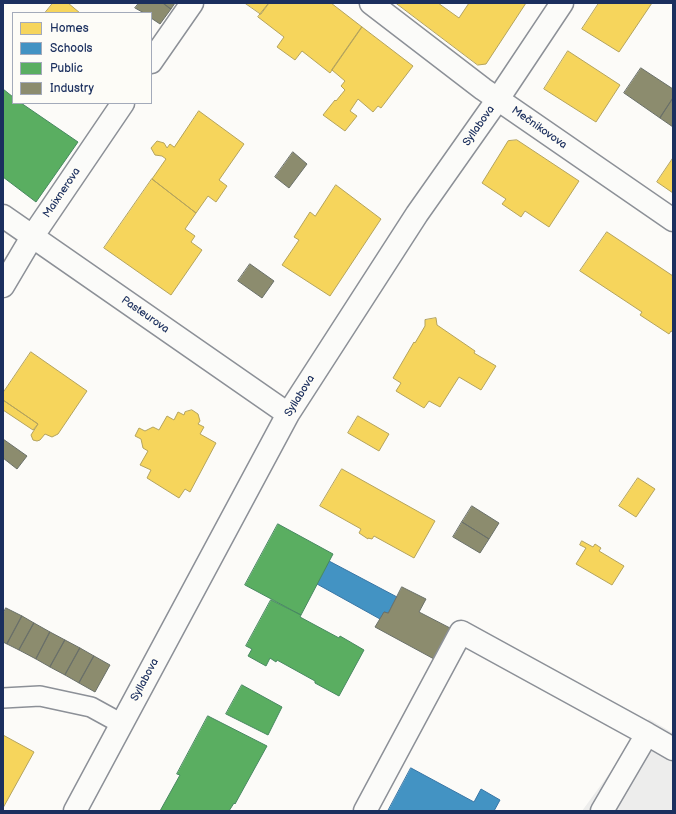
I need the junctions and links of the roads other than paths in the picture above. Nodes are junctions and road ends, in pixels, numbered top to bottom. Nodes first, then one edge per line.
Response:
1 (192, 3) edge
2 (371, 3) edge
3 (562, 3) edge
4 (152, 61) edge
5 (498, 99) junction
6 (122, 104) edge
7 (3, 216) edge
8 (673, 220) edge
9 (32, 237) junction
10 (3, 286) edge
11 (288, 414) junction
12 (3, 698) edge
13 (122, 724) junction
14 (647, 734) junction
15 (673, 749) edge
16 (75, 811) edge
17 (365, 811) edge
18 (602, 811) edge

1 - 4 street
2 - 5 street, Mečnikovova
3 - 5 street, Syllabova
5 - 8 street, Mečnikovova
5 - 11 street, Syllabova
6 - 9 street, Maixnerova
7 - 9 street, Pasteurova
9 - 10 street, Maixnerova
9 - 11 street, Pasteurova
11 - 13 street, Syllabova
12 - 13 lane
13 - 16 street, Syllabova
14 - 15 street
14 - 17 street
14 - 18 street

